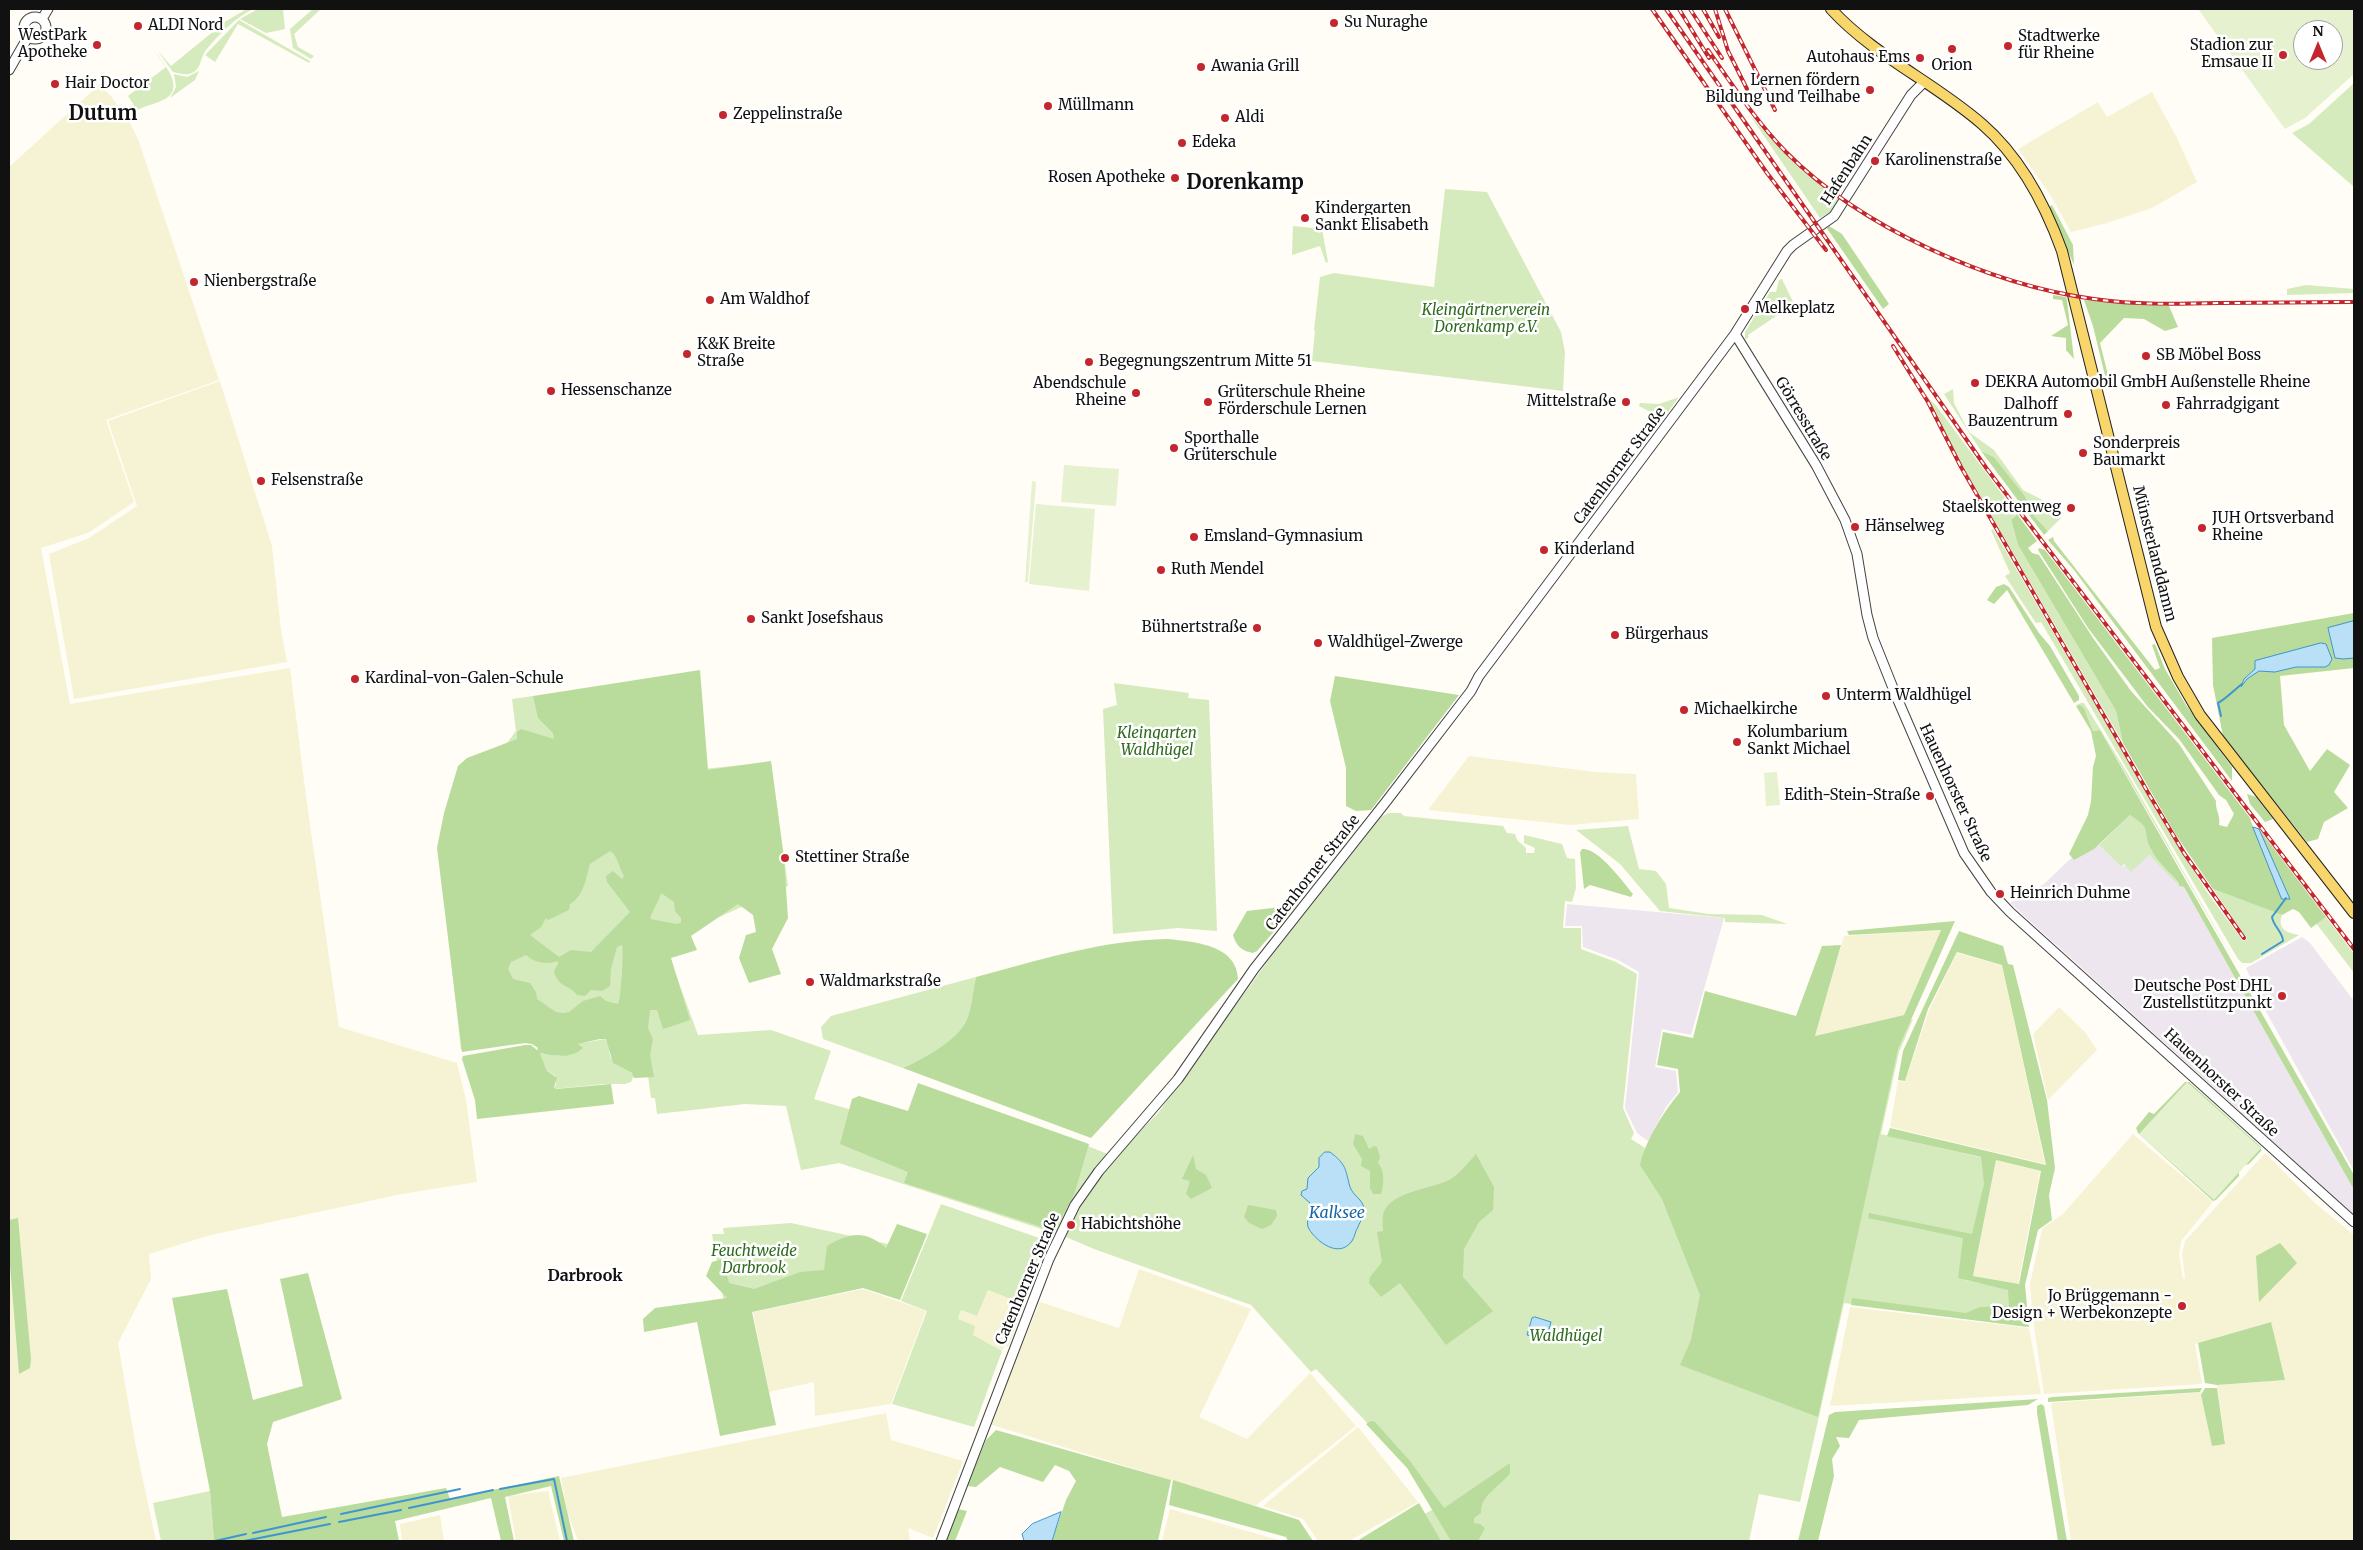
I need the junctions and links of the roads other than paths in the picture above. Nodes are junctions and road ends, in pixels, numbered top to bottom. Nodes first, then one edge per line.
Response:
1 (48, 9) edge
2 (1831, 9) edge
3 (42, 19) junction
4 (28, 37) junction
5 (9, 70) edge
6 (1924, 82) junction
7 (1781, 261) joint
8 (1736, 334) junction
9 (1845, 520) joint
10 (2354, 913) edge
11 (2354, 1222) edge
12 (941, 1541) edge

1 - 3 street
2 - 6 main road, Münsterlanddamm
3 - 4 street
3 - 4 street
4 - 5 street
6 - 7 street, Hafenbahn
6 - 10 main road, Münsterlanddamm
7 - 8 street, Catenhorner Straße
8 - 9 street, Görresstraße
8 - 12 street, Catenhorner Straße
9 - 11 street, Hauenhorster Straße

